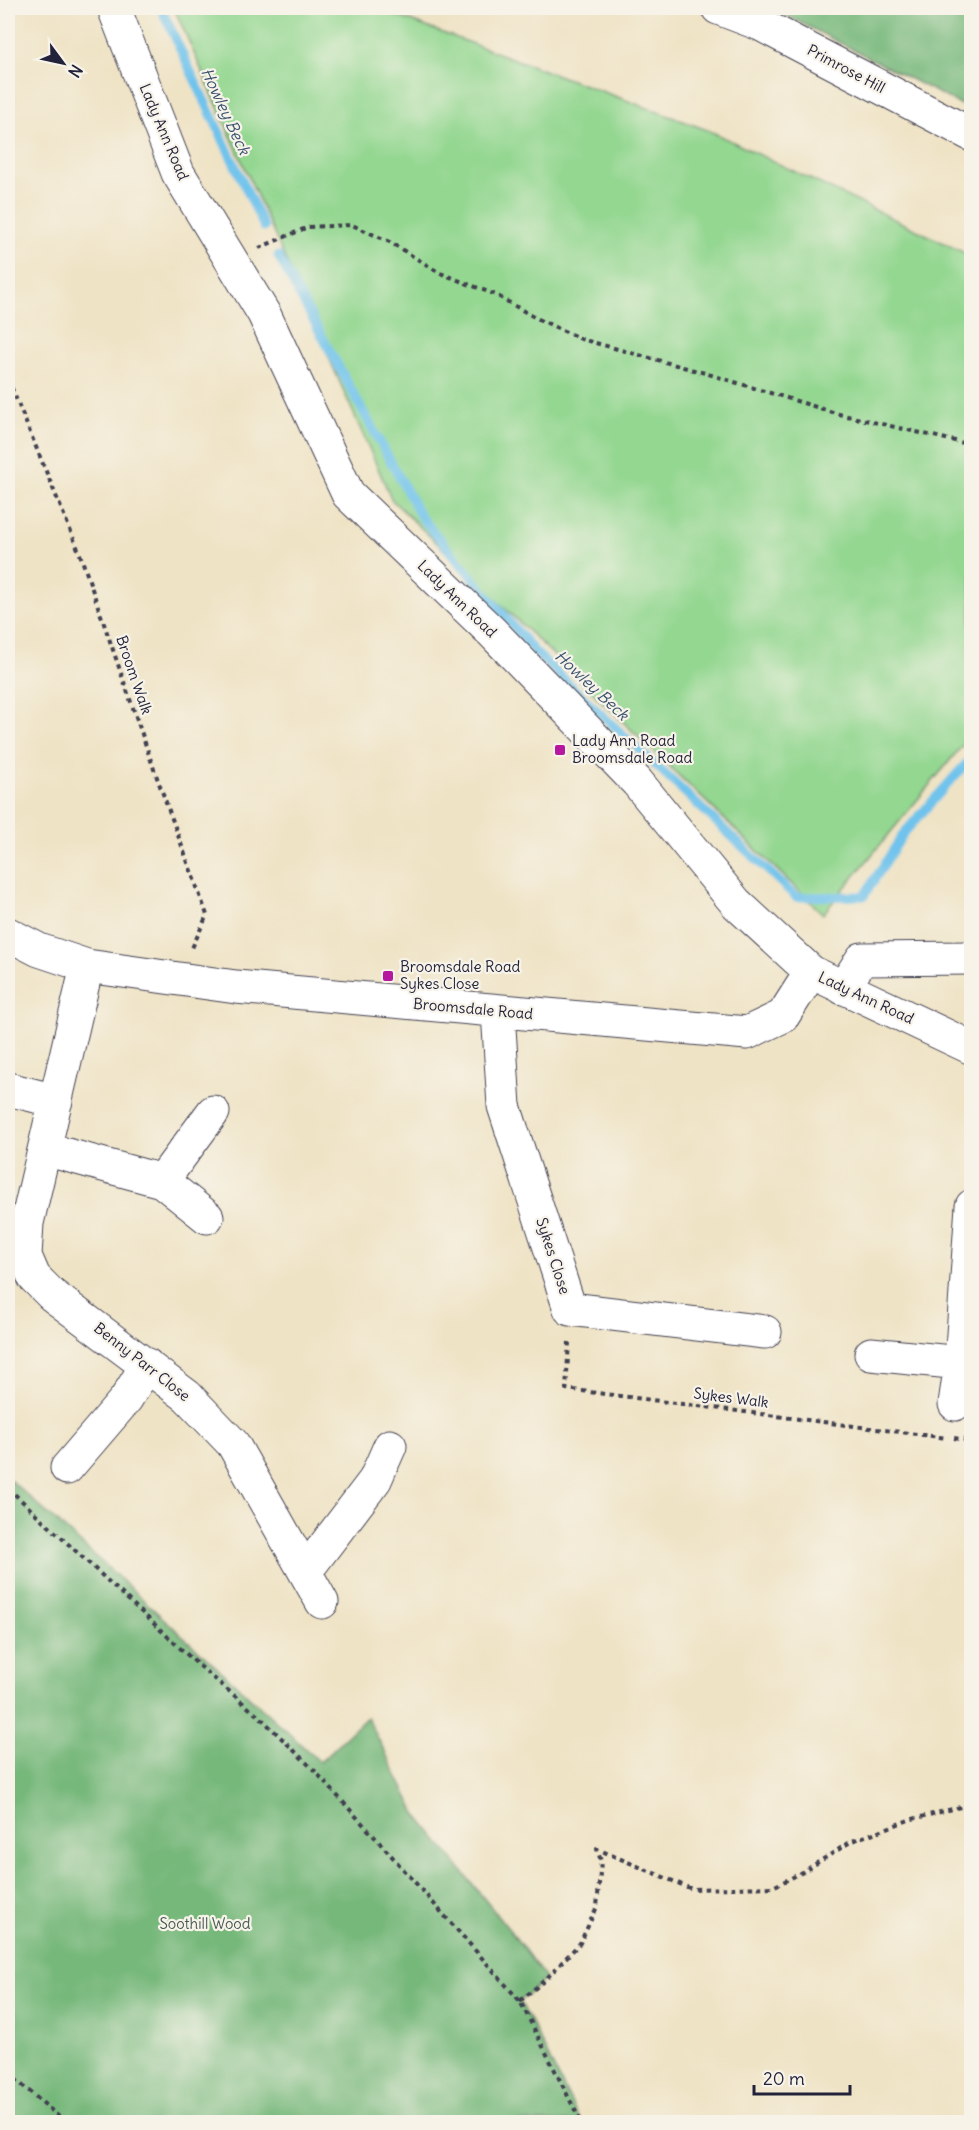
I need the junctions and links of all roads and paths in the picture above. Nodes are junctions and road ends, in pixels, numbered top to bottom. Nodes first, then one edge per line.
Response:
1 (114, 8) edge
2 (718, 8) edge
3 (972, 135) edge
4 (232, 261) junction
5 (8, 380) edge
6 (972, 445) edge
7 (8, 934) edge
8 (972, 958) edge
9 (87, 966) junction
10 (812, 972) junction
11 (178, 979) junction
12 (843, 988) junction
13 (498, 1012) junction
14 (972, 1048) edge
15 (8, 1089) edge
16 (56, 1101) junction
17 (213, 1112) dead end
18 (45, 1149) junction
19 (162, 1181) junction
20 (972, 1206) edge
21 (207, 1216) dead end
22 (16, 1256) edge
23 (570, 1308) junction
24 (765, 1332) dead end
25 (871, 1354) dead end
26 (961, 1363) junction
27 (147, 1365) junction
28 (955, 1404) dead end
29 (972, 1441) edge
30 (390, 1446) dead end
31 (67, 1468) dead end
32 (8, 1488) edge
33 (305, 1572) junction
34 (322, 1602) dead end
35 (972, 1804) edge
36 (520, 2001) junction
37 (8, 2073) edge
38 (65, 2122) edge
39 (581, 2122) edge

1 - 4 street, Lady Ann Road
2 - 3 street, Primrose Hill
4 - 6 path
4 - 10 street, Lady Ann Road
5 - 11 path, Broom Walk
7 - 9 street, Broomsdale Road
8 - 12 street
9 - 11 street, Broomsdale Road
9 - 16 street, Benny Parr Close
10 - 12 street, Lady Ann Road
10 - 13 street, Broomsdale Road
11 - 13 street, Broomsdale Road
12 - 14 street, Lady Ann Road
13 - 23 street, Sykes Close
15 - 16 street
16 - 18 street, Benny Parr Close
17 - 19 street
18 - 19 street
18 - 22 street, Benny Parr Close
19 - 21 street
20 - 26 street
22 - 27 street, Benny Parr Close
23 - 24 street, Sykes Close
23 - 29 path, Sykes Walk
25 - 26 street
26 - 28 street
27 - 31 street
27 - 33 street, Benny Parr Close
30 - 33 street
32 - 36 path
33 - 34 street, Benny Parr Close
35 - 36 path
36 - 39 path
37 - 38 path

